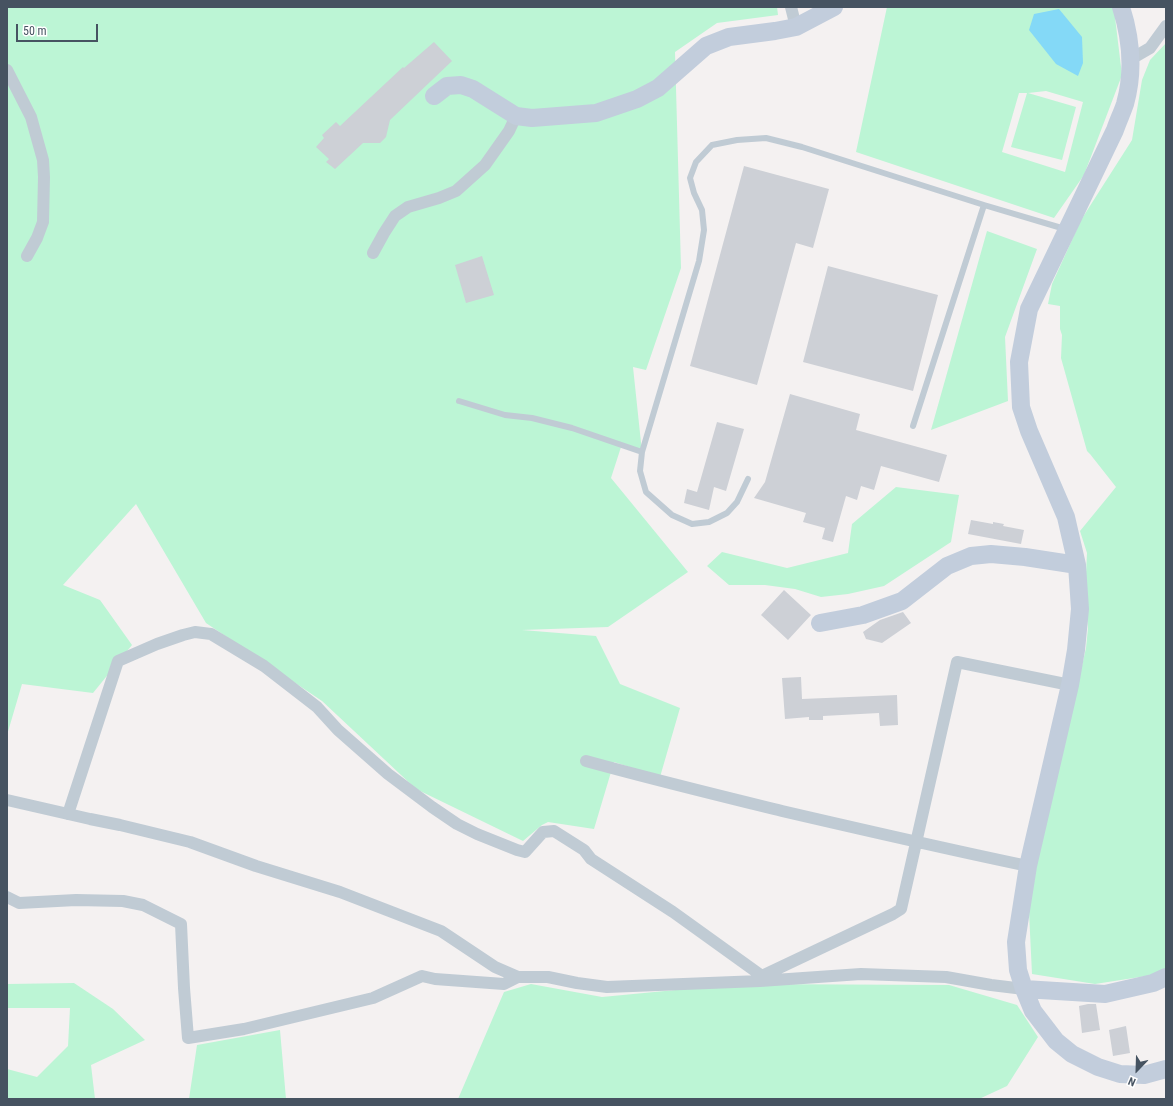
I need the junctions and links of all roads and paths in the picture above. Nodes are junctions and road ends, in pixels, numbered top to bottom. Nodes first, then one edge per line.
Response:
1 (791, 7) edge
2 (834, 7) edge
3 (1121, 7) edge
4 (1166, 26) edge
5 (796, 27) junction
6 (1131, 58) junction
7 (7, 70) edge
8 (434, 96) dead end
9 (516, 116) junction
10 (984, 205) junction
11 (1066, 230) junction
12 (373, 253) dead end
13 (27, 256) dead end
14 (459, 401) dead end
15 (913, 426) dead end
16 (642, 452) junction
17 (748, 479) dead end
18 (1077, 565) junction
19 (820, 623) dead end
20 (1070, 685) junction
21 (586, 761) dead end
22 (7, 800) edge
23 (68, 814) junction
24 (916, 843) junction
25 (1028, 866) junction
26 (7, 897) edge
27 (518, 977) junction
28 (1166, 977) edge
29 (761, 978) junction
30 (1024, 989) junction
31 (1166, 1069) edge

1 - 5 street
2 - 5 street
3 - 6 street
4 - 6 street
5 - 9 street
6 - 11 street
7 - 13 street
8 - 9 street
9 - 12 street
10 - 11 lane
10 - 15 lane
10 - 16 lane
11 - 18 street
14 - 16 lane
16 - 17 lane
18 - 19 street
18 - 20 street
20 - 24 street
20 - 25 street
21 - 24 street
22 - 23 street
23 - 27 street
23 - 29 street
24 - 25 street
24 - 29 street
25 - 30 street
26 - 27 street
27 - 29 street
28 - 30 street
29 - 30 street
30 - 31 street

